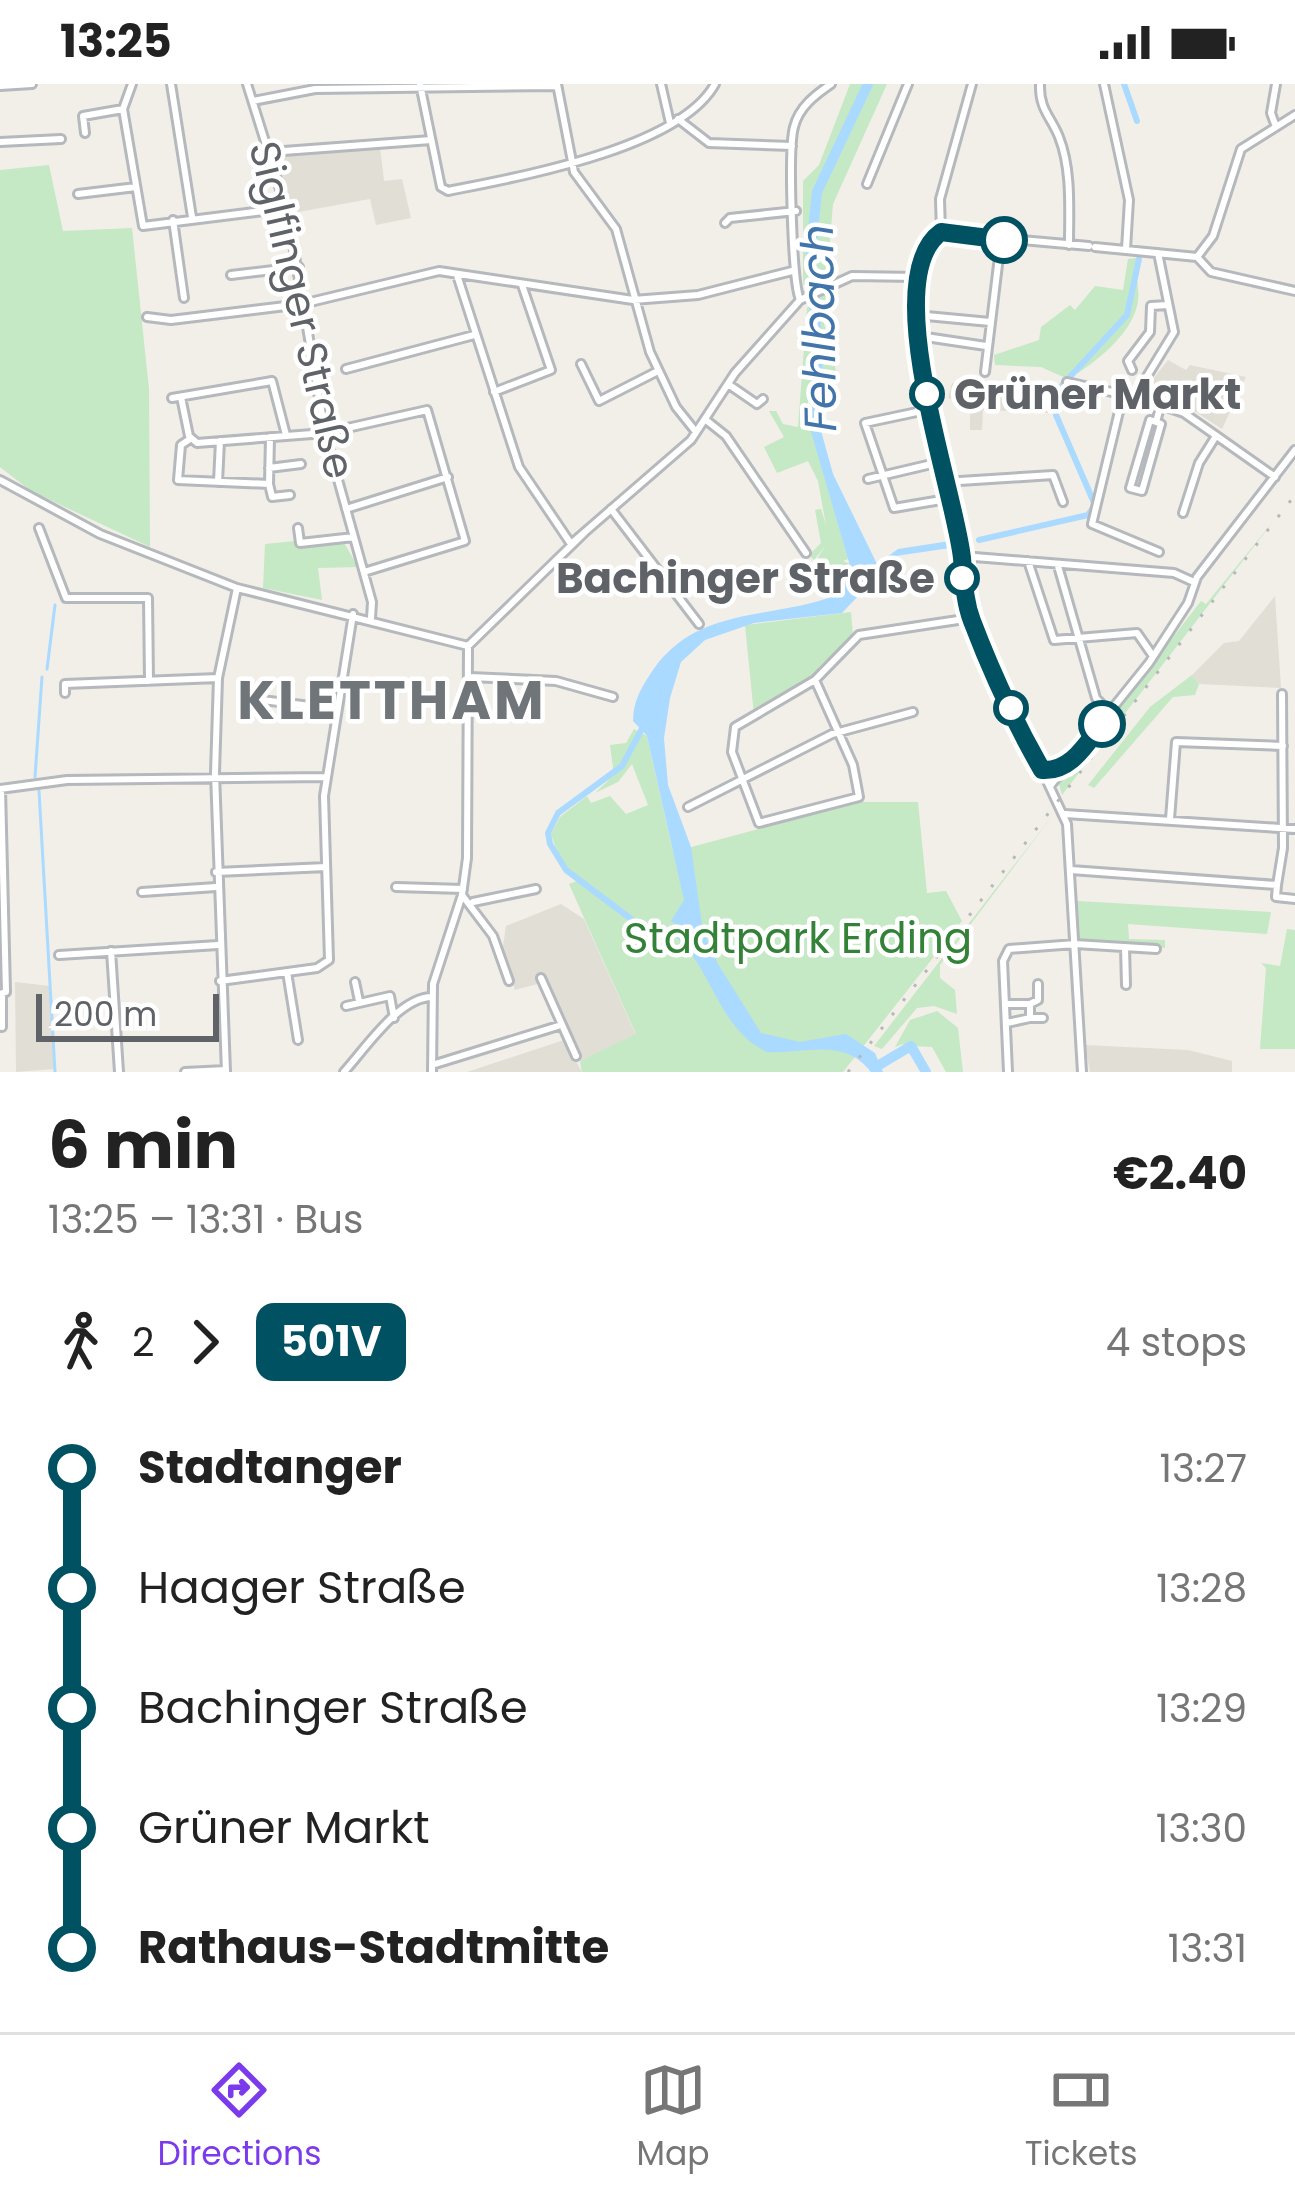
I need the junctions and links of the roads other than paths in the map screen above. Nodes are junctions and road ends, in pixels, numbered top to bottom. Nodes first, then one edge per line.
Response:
1 (32, 84) edge
2 (132, 84) edge
3 (171, 84) edge
4 (247, 84) edge
5 (661, 84) edge
6 (715, 84) edge
7 (831, 84) edge
8 (908, 84) edge
9 (972, 84) edge
10 (1040, 84) edge
11 (1104, 84) edge
12 (1276, 84) edge
13 (557, 85) edge
14 (0, 86) edge
15 (420, 86) edge
16 (278, 89) edge
17 (253, 101) junction
18 (123, 110) junction
19 (1295, 115) edge
20 (674, 121) junction
21 (1276, 127) junction
22 (85, 133) dead end
23 (61, 139) dead end
24 (431, 140) junction
25 (0, 142) edge
26 (792, 146) junction
27 (270, 152) junction
28 (572, 166) junction
29 (867, 184) dead end
30 (136, 187) junction
31 (78, 194) dead end
32 (287, 208) junction
33 (796, 211) junction
34 (192, 217) junction
35 (173, 220) junction
36 (725, 223) dead end
37 (941, 232) junction
38 (999, 242) junction
39 (1069, 245) junction
40 (1129, 249) junction
41 (1158, 253) junction
42 (1197, 257) junction
43 (299, 267) junction
44 (792, 271) junction
45 (231, 275) dead end
46 (457, 275) junction
47 (918, 277) junction
48 (522, 285) junction
49 (1295, 291) edge
50 (184, 298) dead end
51 (633, 300) junction
52 (800, 300) junction
53 (306, 303) junction
54 (1168, 305) junction
55 (916, 315) junction
56 (147, 317) dead end
57 (990, 322) junction
58 (474, 334) junction
59 (917, 336) junction
60 (986, 346) junction
61 (580, 364) dead end
62 (346, 369) dead end
63 (1132, 370) dead end
64 (658, 371) junction
65 (985, 372) dead end
66 (1067, 382) dead end
67 (728, 384) junction
68 (494, 392) junction
69 (1130, 396) junction
70 (764, 398) dead end
71 (1161, 404) junction
72 (931, 409) junction
73 (706, 420) junction
74 (1156, 422) junction
75 (696, 432) junction
76 (326, 434) junction
77 (286, 435) junction
78 (1216, 436) junction
79 (270, 437) junction
80 (190, 439) junction
81 (220, 441) junction
82 (1295, 450) edge
83 (941, 462) junction
84 (301, 464) dead end
85 (269, 468) junction
86 (883, 472) junction
87 (1275, 476) junction
88 (448, 477) junction
89 (868, 478) dead end
90 (0, 480) edge
91 (218, 482) junction
92 (944, 482) junction
93 (269, 484) junction
94 (290, 495) dead end
95 (946, 499) junction
96 (1063, 502) dead end
97 (346, 508) junction
98 (611, 509) junction
99 (1183, 513) dead end
100 (298, 528) dead end
101 (39, 529) dead end
102 (354, 537) junction
103 (572, 544) junction
104 (960, 552) junction
105 (1159, 552) dead end
106 (806, 554) dead end
107 (1028, 561) junction
108 (1058, 565) junction
109 (364, 572) junction
110 (1194, 583) junction
111 (237, 588) junction
112 (352, 614) junction
113 (370, 618) junction
114 (971, 618) junction
115 (699, 624) dead end
116 (1079, 636) junction
117 (468, 646) junction
118 (1153, 656) junction
119 (470, 677) junction
120 (218, 678) junction
121 (815, 680) junction
122 (149, 681) junction
123 (65, 693) dead end
124 (1282, 694) dead end
125 (613, 697) dead end
126 (246, 698) dead end
127 (335, 709) junction
128 (913, 712) dead end
129 (1110, 713) junction
130 (839, 732) junction
131 (1282, 746) junction
132 (1075, 757) junction
133 (1042, 770) junction
134 (326, 777) junction
135 (743, 778) junction
136 (215, 780) junction
137 (1050, 786) junction
138 (0, 789) edge
139 (688, 807) dead end
140 (1065, 814) junction
141 (1171, 819) junction
142 (1283, 828) junction
143 (1295, 829) edge
144 (326, 867) junction
145 (1071, 870) junction
146 (215, 872) junction
147 (1276, 885) junction
148 (216, 887) junction
149 (396, 887) dead end
150 (536, 889) dead end
151 (142, 892) dead end
152 (463, 892) junction
153 (1295, 899) edge
154 (473, 902) junction
155 (1075, 944) junction
156 (218, 945) junction
157 (1125, 947) junction
158 (1156, 949) dead end
159 (111, 951) junction
160 (59, 955) dead end
161 (286, 972) junction
162 (541, 978) dead end
163 (220, 981) junction
164 (355, 982) dead end
165 (509, 982) dead end
166 (1038, 984) dead end
167 (1126, 986) dead end
168 (1, 994) edge
169 (431, 997) junction
170 (359, 1001) junction
171 (1006, 1004) junction
172 (1030, 1004) junction
173 (346, 1006) dead end
174 (394, 1018) junction
175 (1030, 1018) junction
176 (1043, 1018) dead end
177 (1007, 1024) junction
178 (558, 1026) junction
179 (2, 1027) edge
180 (298, 1040) dead end
181 (575, 1056) dead end
182 (432, 1068) edge
183 (226, 1071) edge
184 (118, 1072) edge
185 (185, 1072) edge
186 (344, 1072) edge
187 (1008, 1072) edge
188 (1082, 1072) edge

1 - 14 street
2 - 18 street
3 - 34 street
4 - 17 street, Siglfinger Straße
5 - 20 street
6 - 20 street
7 - 26 street
8 - 29 street
9 - 37 street
10 - 39 street
11 - 40 street
12 - 21 street
13 - 15 street
13 - 28 street
15 - 16 street
15 - 24 street
16 - 17 street
17 - 27 street, Siglfinger Straße
18 - 22 street
18 - 30 street
19 - 21 street
20 - 26 street
20 - 28 street
21 - 42 street
23 - 25 street
24 - 27 street
24 - 28 street
26 - 33 street
27 - 32 street, Siglfinger Straße
28 - 51 street
30 - 31 street
30 - 35 street
32 - 34 street
32 - 43 street, Siglfinger Straße
33 - 36 street
33 - 44 street
34 - 35 street
35 - 50 street
37 - 38 street
37 - 47 street
38 - 39 street
38 - 57 street
39 - 40 street
40 - 41 street
41 - 42 street
41 - 54 street
42 - 49 street
43 - 45 street
43 - 53 street, Siglfinger Straße
44 - 51 street
44 - 52 street
46 - 48 street
46 - 53 street
46 - 58 street
47 - 52 street
47 - 55 street
48 - 51 street
48 - 68 street
51 - 64 street
52 - 67 street
53 - 56 street
53 - 76 street, Siglfinger Straße
54 - 63 street
54 - 69 street
55 - 57 street
55 - 59 street
57 - 60 street
58 - 62 street
58 - 68 street
59 - 60 street
59 - 72 street
60 - 65 street
61 - 64 street
64 - 75 street
66 - 69 street
67 - 70 street
67 - 73 street
68 - 103 street
69 - 71 street
69 - 105 street
71 - 74 street
71 - 78 street
72 - 83 street
72 - 86 street
73 - 75 street
73 - 106 street
74 - 74 street
75 - 98 street
76 - 77 street
76 - 88 street
76 - 97 street, Siglfinger Straße
77 - 79 street
77 - 80 street
78 - 87 street
78 - 99 street
79 - 81 street
79 - 85 street
80 - 81 street
80 - 91 street
81 - 91 street
82 - 87 street
83 - 86 street
83 - 92 street
84 - 85 street
85 - 93 street
86 - 89 street
86 - 95 street
87 - 110 street
88 - 97 street
88 - 109 street
90 - 111 street
91 - 93 street
92 - 95 street
92 - 96 street
93 - 94 street
95 - 104 street
97 - 102 street, Siglfinger Straße
98 - 103 street
98 - 115 street
100 - 102 street, Siglfinger Straße
101 - 122 street
102 - 109 street, Siglfinger Straße
103 - 117 street
104 - 107 street
104 - 114 street
107 - 108 street
107 - 116 street
108 - 110 street
108 - 116 street
109 - 113 street, Siglfinger Straße
110 - 118 street
111 - 112 street
111 - 120 street
112 - 113 street
112 - 127 street
113 - 117 street
114 - 121 street
114 - 133 street
116 - 118 street
116 - 129 street
117 - 119 street
118 - 129 street
119 - 125 street
119 - 152 street
120 - 122 street
120 - 136 street
121 - 130 street
121 - 135 street
122 - 123 street
124 - 131 street
126 - 127 street
127 - 134 street
128 - 130 street
129 - 132 street
130 - 135 street
130 - 135 street
131 - 141 street
131 - 142 street
132 - 133 street
132 - 137 street
133 - 137 street
134 - 136 street
134 - 144 street
135 - 139 street
136 - 138 street
136 - 146 street
137 - 140 street
138 - 168 street
140 - 141 street
140 - 145 street
141 - 142 street
142 - 143 street
142 - 147 street
144 - 146 street
144 - 161 street
145 - 147 street
145 - 155 street
146 - 148 street
147 - 153 street
148 - 151 street
148 - 156 street
149 - 152 street
150 - 154 street
152 - 154 street
152 - 169 street
154 - 165 street
155 - 157 street
155 - 171 street
155 - 188 street
156 - 159 street
156 - 163 street
157 - 158 street
157 - 167 street
159 - 160 street
159 - 184 street
161 - 163 street
161 - 180 street
162 - 178 street
163 - 183 street
164 - 170 street
166 - 172 street
168 - 179 street
169 - 174 street
169 - 182 street
170 - 173 street
170 - 174 street
171 - 172 street
171 - 177 street
172 - 175 street
174 - 186 street
175 - 176 street
175 - 177 street
177 - 187 street
178 - 181 street
178 - 182 street
183 - 185 street

